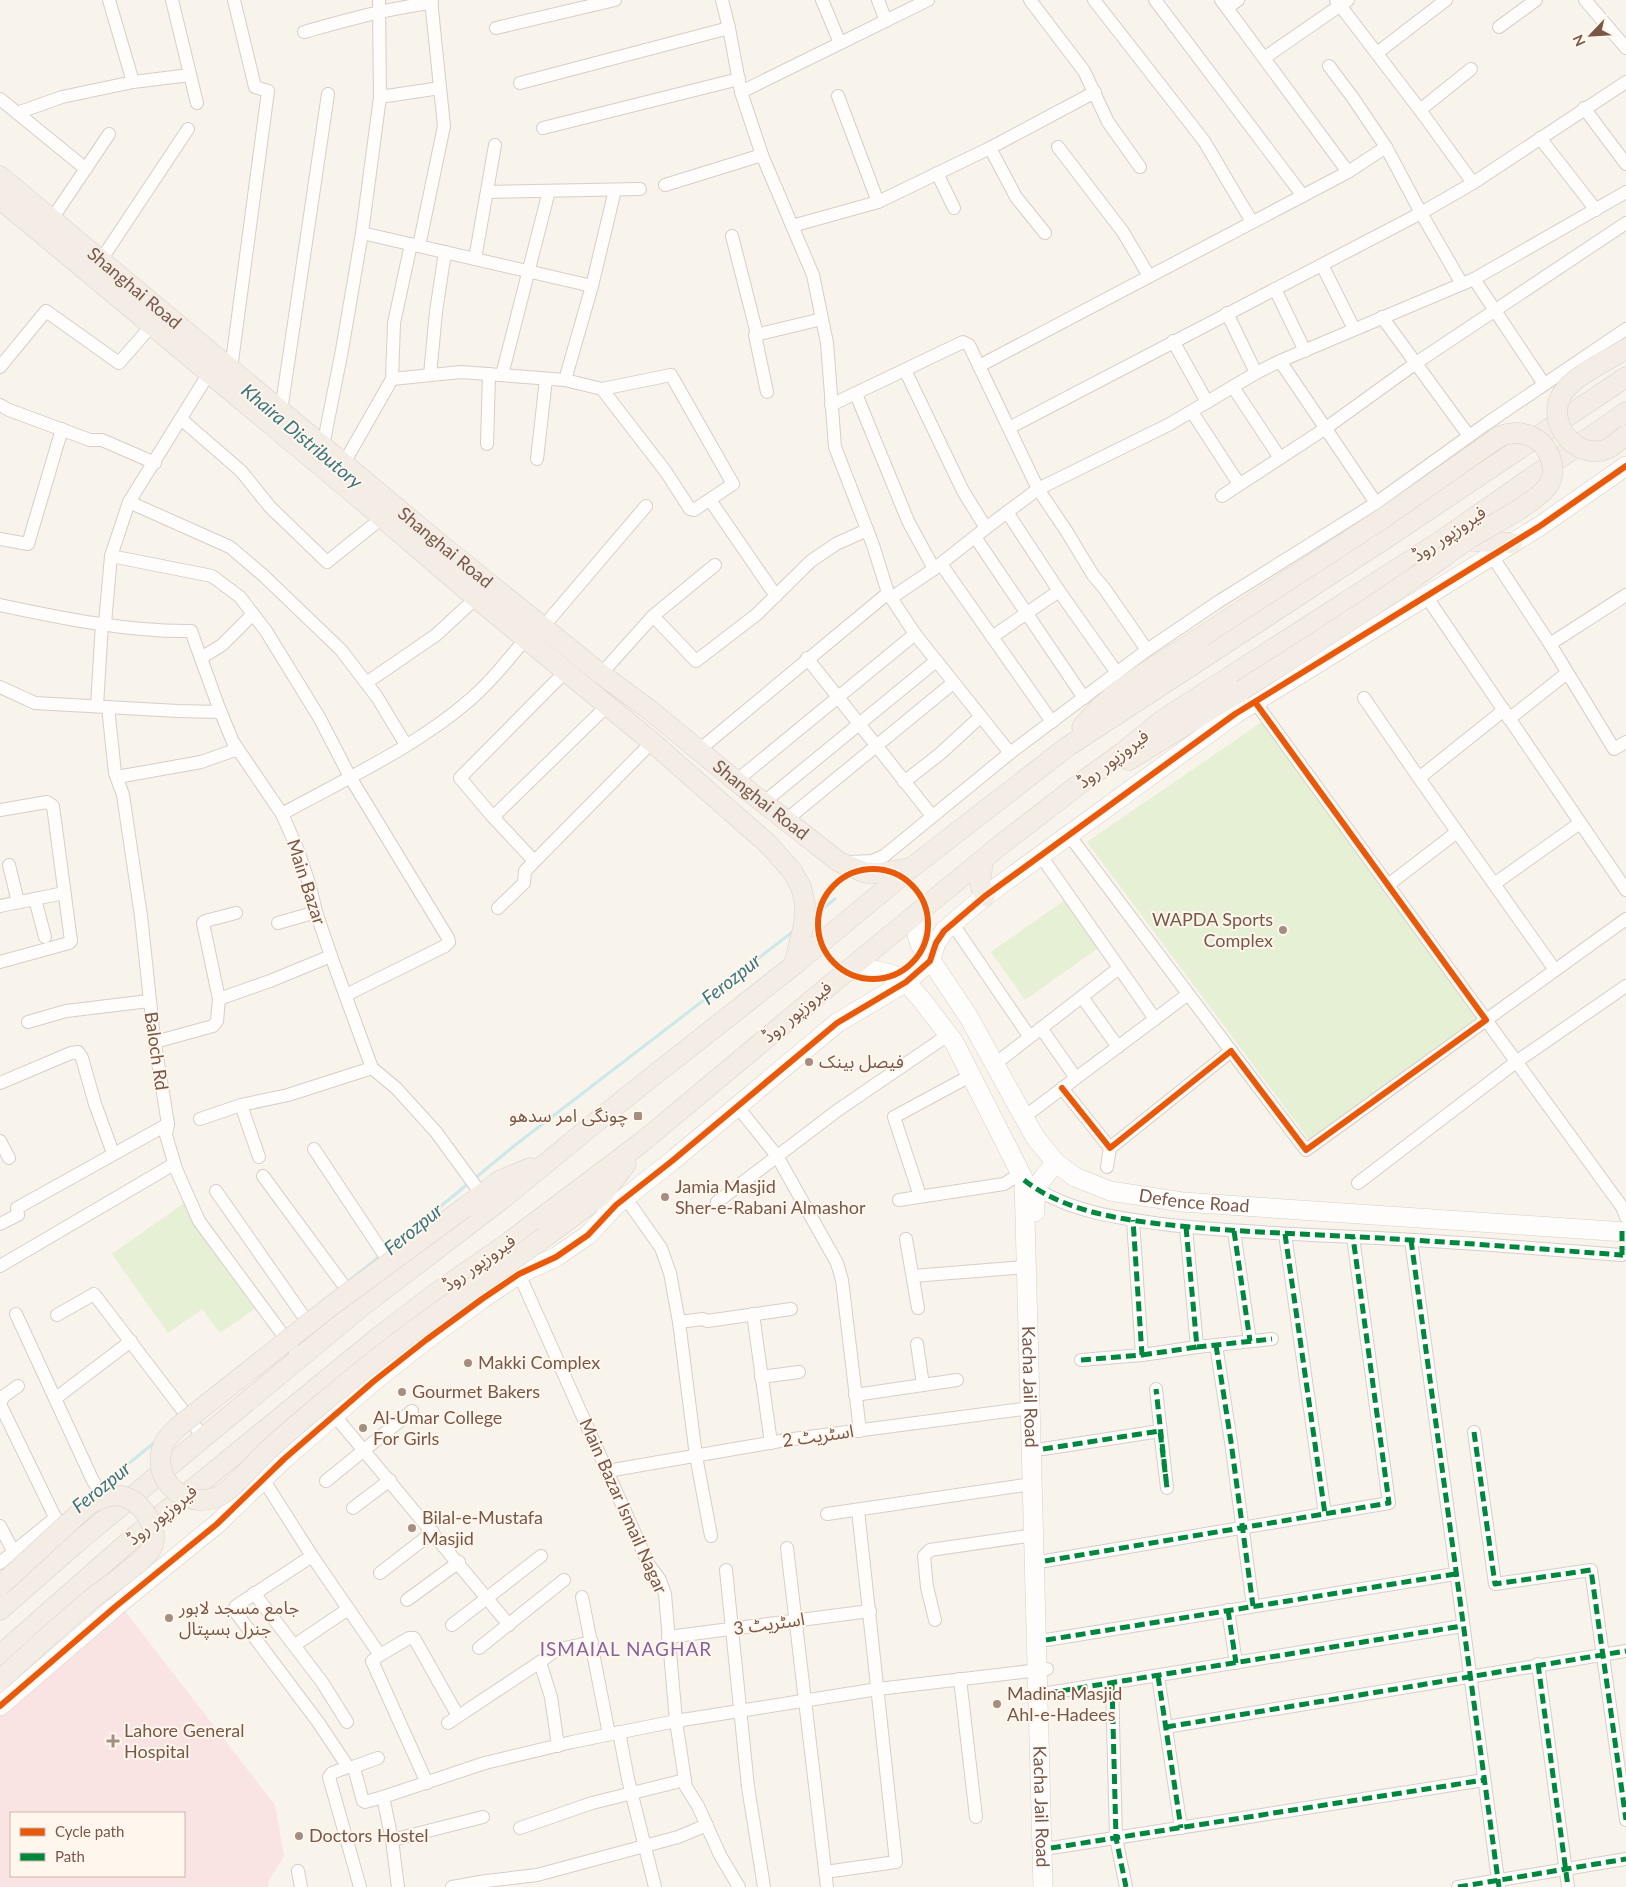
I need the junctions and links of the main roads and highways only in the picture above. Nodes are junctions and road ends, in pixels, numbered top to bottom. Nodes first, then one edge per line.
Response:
1 (0, 176) edge
2 (0, 199) edge
3 (1626, 350) edge
4 (1626, 377) edge
5 (1626, 412) edge
6 (1626, 435) edge
7 (1442, 540) junction
8 (1512, 543) road end
9 (1068, 747) junction
10 (1086, 778) junction
11 (983, 861) junction
12 (911, 868) junction
13 (985, 896) road end
14 (794, 965) junction
15 (642, 1142) junction
16 (553, 1158) junction
17 (0, 1586) edge
18 (0, 1610) edge
19 (0, 1655) edge
20 (0, 1680) edge

1 - 12 main road, Shanghai Road
2 - 14 main road, Shanghai Road
3 - 6 main road, bridge
4 - 9 main road, فیروزپور روڈ
5 - 7 main road, فیروزپور روڈ
7 - 8 main road
7 - 10 main road, فیروزپور روڈ
9 - 10 main road, bridge
9 - 12 main road, فیروزپور روڈ
10 - 11 main road, فیروزپور روڈ
11 - 13 main road
11 - 15 main road, فیروزپور روڈ
12 - 14 main road, فیروزپور روڈ
14 - 16 main road, فیروزپور روڈ
15 - 16 main road, bridge
15 - 19 main road, فیروزپور روڈ
16 - 18 main road, فیروزپور روڈ
17 - 20 main road, bridge

